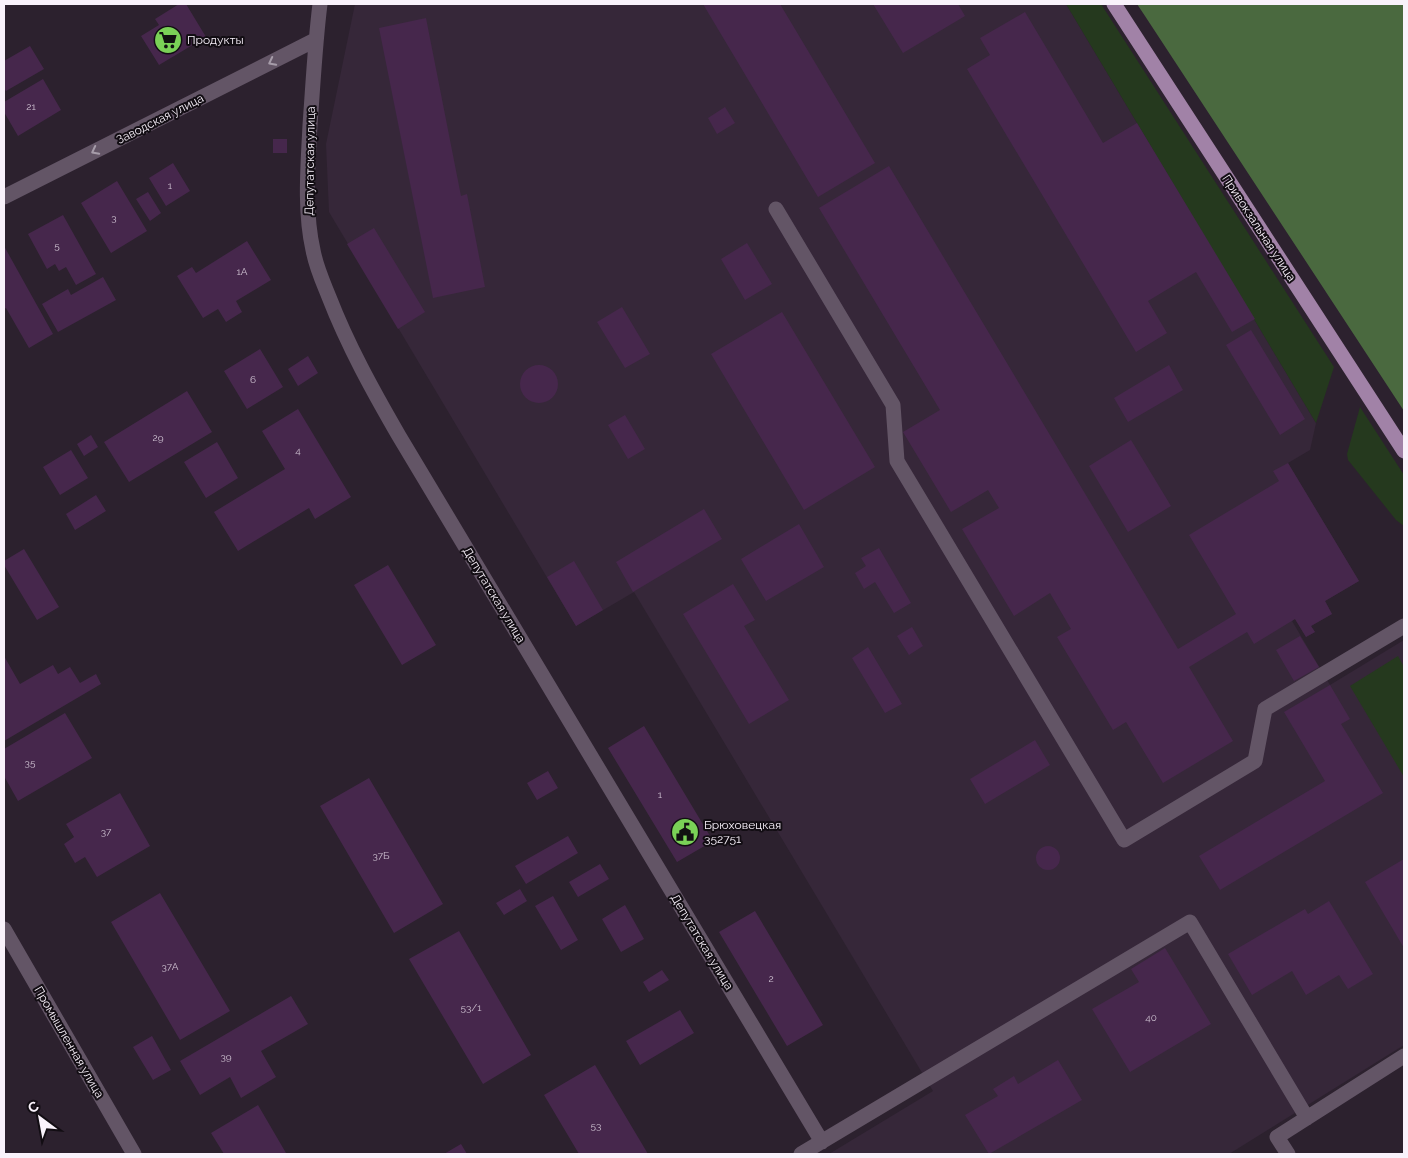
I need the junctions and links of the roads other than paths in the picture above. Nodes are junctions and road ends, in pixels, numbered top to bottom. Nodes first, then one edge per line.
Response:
1 (320, 4) edge
2 (1114, 4) edge
3 (315, 40) junction
4 (4, 196) edge
5 (776, 209) dead end
6 (1404, 451) edge
7 (1404, 626) edge
8 (4, 929) edge
9 (1404, 1056) edge
10 (1307, 1118) junction
11 (822, 1142) junction
12 (134, 1154) edge
13 (801, 1154) edge
14 (1288, 1154) edge

1 - 3 street, Депутатская улица
2 - 6 main road, Привокзальная улица
3 -> 4 street, Заводская улица
3 - 11 street, Депутатская улица
5 - 7 street
8 - 12 street, Промышленная улица
9 - 10 street
10 - 11 street
10 - 14 street
11 - 13 street

